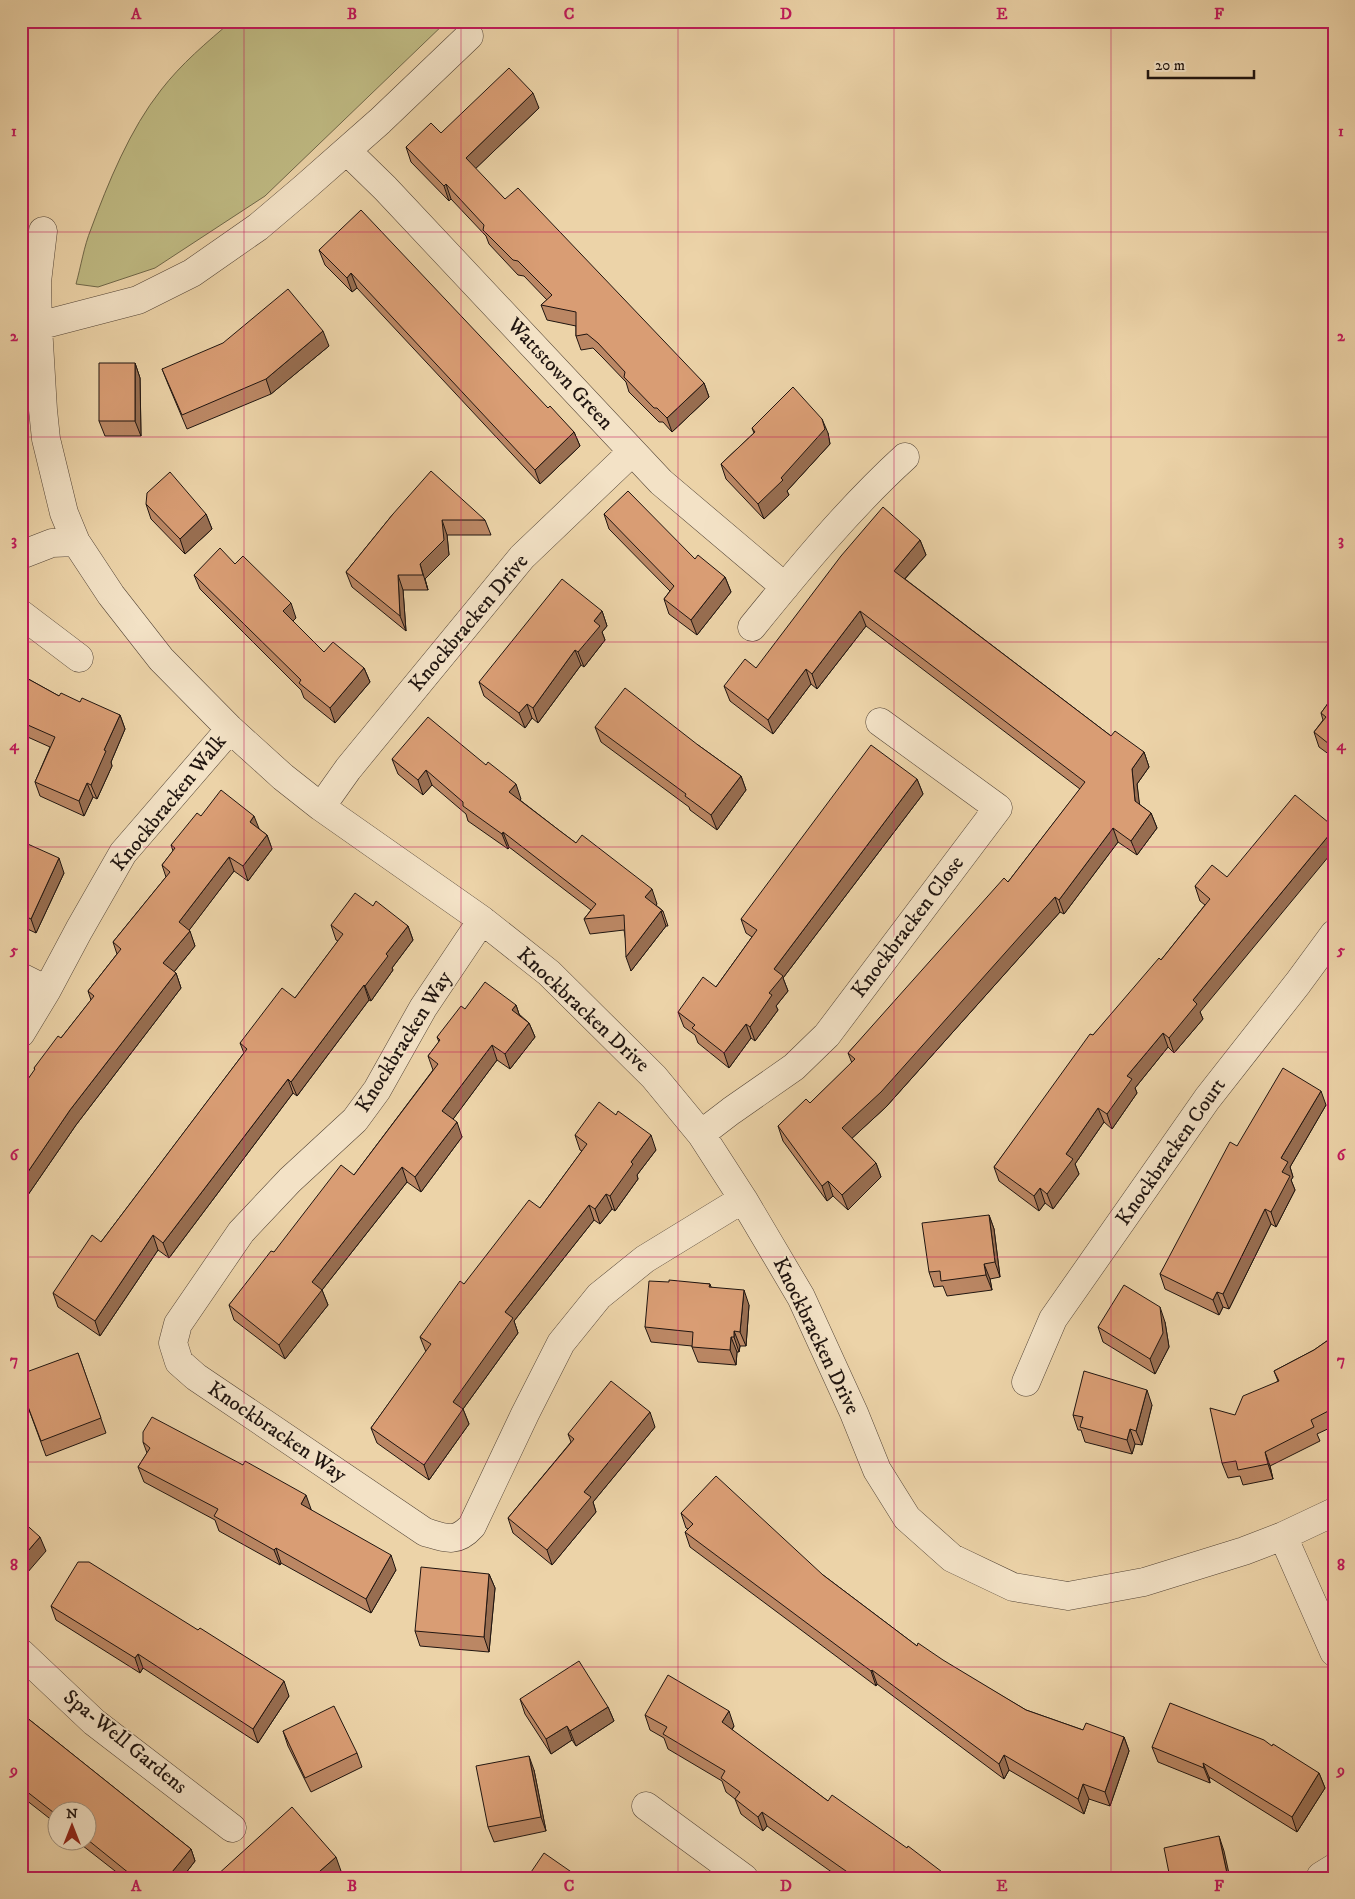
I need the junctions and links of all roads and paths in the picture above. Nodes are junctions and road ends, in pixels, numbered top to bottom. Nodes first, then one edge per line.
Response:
1 (469, 36) dead end
2 (347, 150) junction
3 (43, 232) dead end
4 (38, 326) junction
5 (32, 412) edge
6 (632, 452) junction
7 (905, 457) dead end
8 (76, 542) junction
9 (21, 555) edge
10 (785, 586) junction
11 (21, 614) edge
12 (752, 627) dead end
13 (79, 658) dead end
14 (880, 722) dead end
15 (230, 729) junction
16 (321, 807) junction
17 (482, 920) junction
18 (1334, 934) edge
19 (21, 977) edge
20 (48, 990) junction
21 (21, 1033) edge
22 (701, 1134) junction
23 (743, 1199) junction
24 (1026, 1382) dead end
25 (1334, 1512) edge
26 (1283, 1536) junction
27 (1334, 1652) edge
28 (21, 1653) edge
29 (646, 1806) dead end
30 (232, 1828) dead end
31 (744, 1878) edge

1 - 2 street
2 - 4 street
2 - 6 street, Wattstown Green
3 - 4 street, Knockbracken Drive
4 - 5 street, Knockbracken Drive
5 - 8 street, Knockbracken Drive
6 - 10 street, Wattstown Green
6 - 16 street, Knockbracken Drive
7 - 10 street
8 - 9 street
8 - 15 street, Knockbracken Drive
10 - 12 street
11 - 13 street
14 - 22 street, Knockbracken Close
15 - 16 street, Knockbracken Drive
15 - 20 street, Knockbracken Walk
16 - 17 street, Knockbracken Drive
17 - 22 street, Knockbracken Drive
17 - 23 street, Knockbracken Way
18 - 24 street, Knockbracken Court
19 - 20 street
20 - 21 street, Knockbracken Walk
22 - 23 street, Knockbracken Drive
23 - 26 street, Knockbracken Drive
25 - 26 street
26 - 27 street
28 - 30 street, Spa-Well Gardens
29 - 31 street

